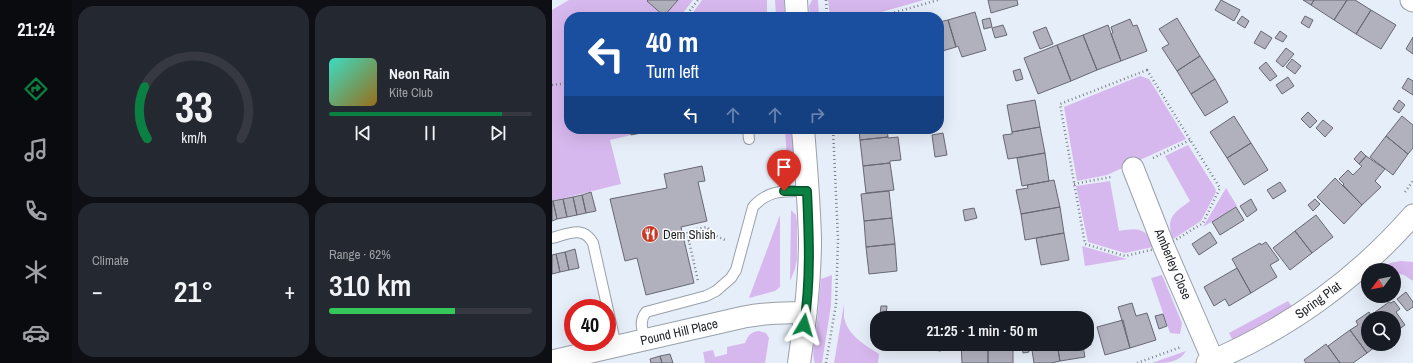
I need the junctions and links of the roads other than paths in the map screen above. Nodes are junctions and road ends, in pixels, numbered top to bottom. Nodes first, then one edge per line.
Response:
1 (796, 0) edge
2 (797, 12) edge
3 (803, 134) edge
4 (1133, 168) road end
5 (807, 191) junction
6 (1410, 225) edge
7 (552, 238) edge
8 (606, 299) edge
9 (806, 313) junction
10 (645, 339) junction
11 (616, 346) edge
12 (595, 351) edge
13 (552, 361) edge
14 (1210, 362) edge
15 (799, 363) edge

1 - 2 street
3 - 5 street
4 - 14 street, Amberley Close
5 - 9 street
5 - 10 lane
6 - 14 street, Spring Plat
7 - 8 lane
9 - 10 street, Pound Hill Place
9 - 15 street
10 - 11 street, Pound Hill Place
12 - 13 street, Pound Hill Place

